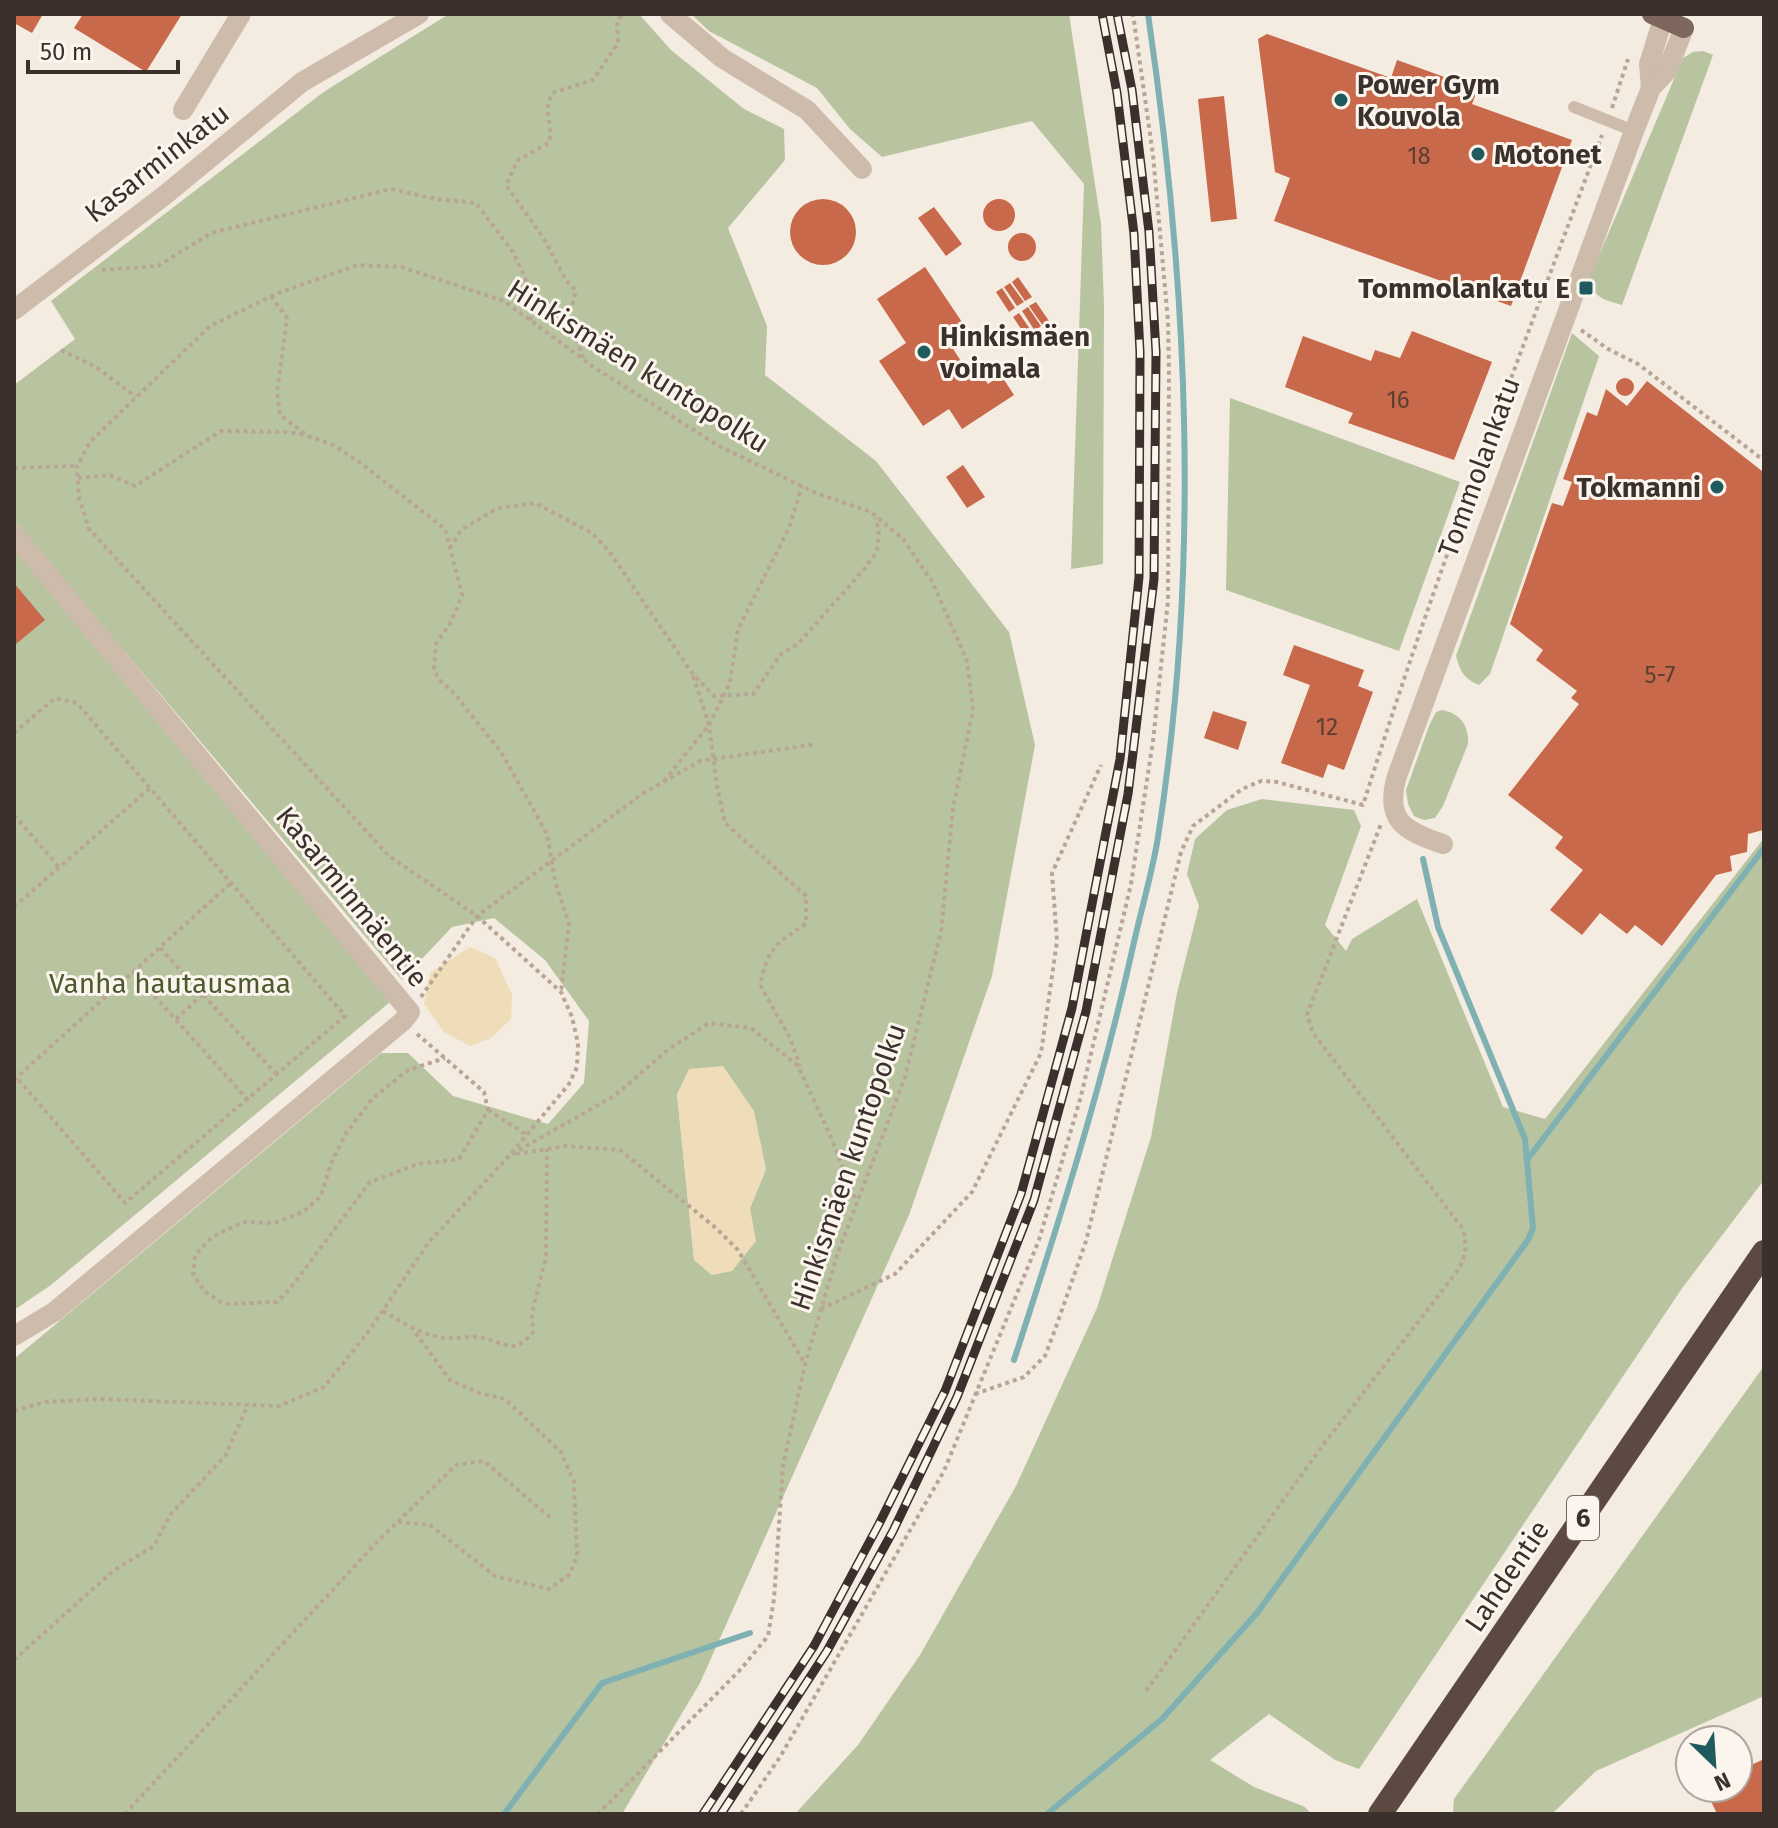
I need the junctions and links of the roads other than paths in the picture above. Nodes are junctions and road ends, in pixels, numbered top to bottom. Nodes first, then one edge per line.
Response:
1 (241, 14) edge
2 (419, 14) edge
3 (670, 14) edge
4 (1658, 16) edge
5 (1684, 28) joint
6 (1651, 88) junction
7 (1574, 107) dead end
8 (183, 110) dead end
9 (1634, 131) junction
10 (862, 169) dead end
11 (14, 310) edge
12 (14, 534) edge
13 (1443, 844) dead end
14 (1764, 1252) edge
15 (14, 1336) edge
16 (1380, 1814) edge

1 - 8 street
2 - 11 street, Kasarminkatu
3 - 10 street
4 - 5 main road
4 - 6 street, Tommolankatu
5 - 6 street, Tommolankatu
6 - 9 street, Tommolankatu
7 - 9 lane
9 - 13 street, Tommolankatu
12 - 15 street, Kasarminmäentie
14 - 16 highway, Lahdentie / 6

